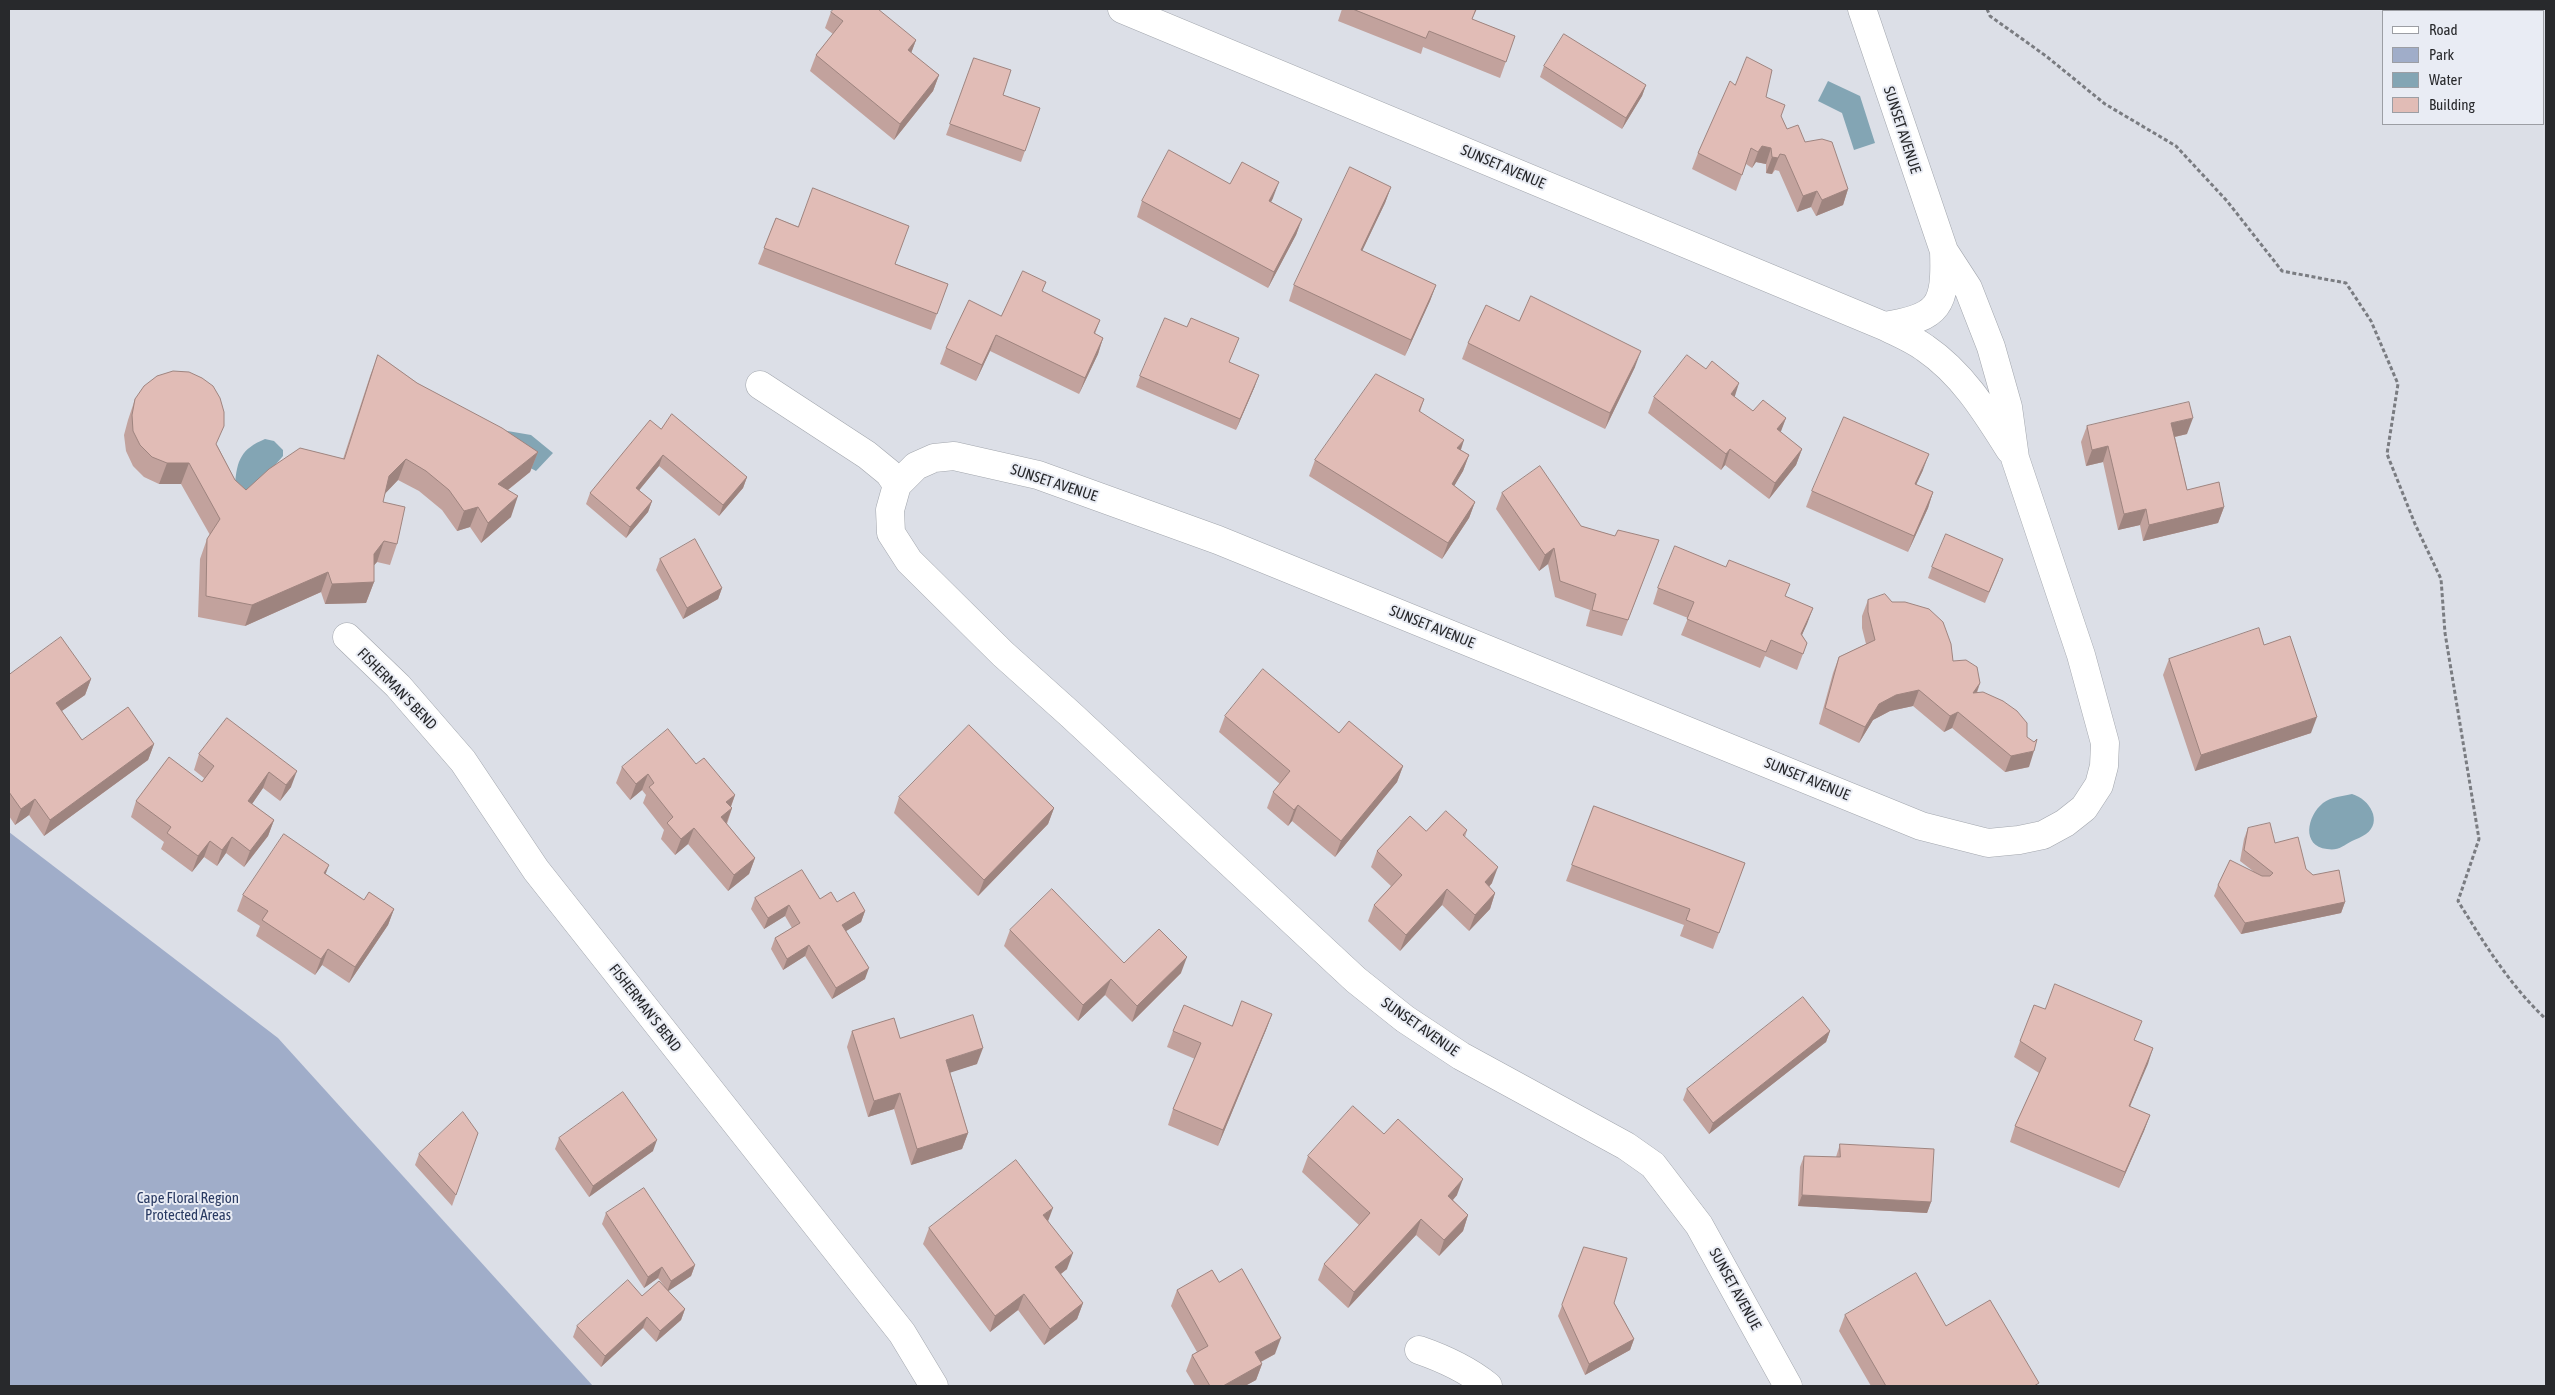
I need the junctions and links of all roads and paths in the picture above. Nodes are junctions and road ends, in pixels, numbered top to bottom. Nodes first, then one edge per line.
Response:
1 (1122, 9) edge
2 (1862, 9) edge
3 (1987, 9) edge
4 (1944, 251) junction
5 (1884, 326) junction
6 (760, 385) dead end
7 (2015, 458) junction
8 (897, 485) junction
9 (346, 637) dead end
10 (2546, 1019) edge
11 (1419, 1350) dead end
12 (934, 1386) edge
13 (1488, 1386) edge
14 (1788, 1386) edge

1 - 5 street, SUNSET AVENUE
2 - 4 street, SUNSET AVENUE
3 - 10 path
4 - 5 street, SUNSET AVENUE
4 - 7 street, SUNSET AVENUE
5 - 7 street, SUNSET AVENUE
6 - 8 street
7 - 8 street, SUNSET AVENUE
8 - 14 street, SUNSET AVENUE
9 - 12 street, FISHERMAN'S BEND
11 - 13 street

